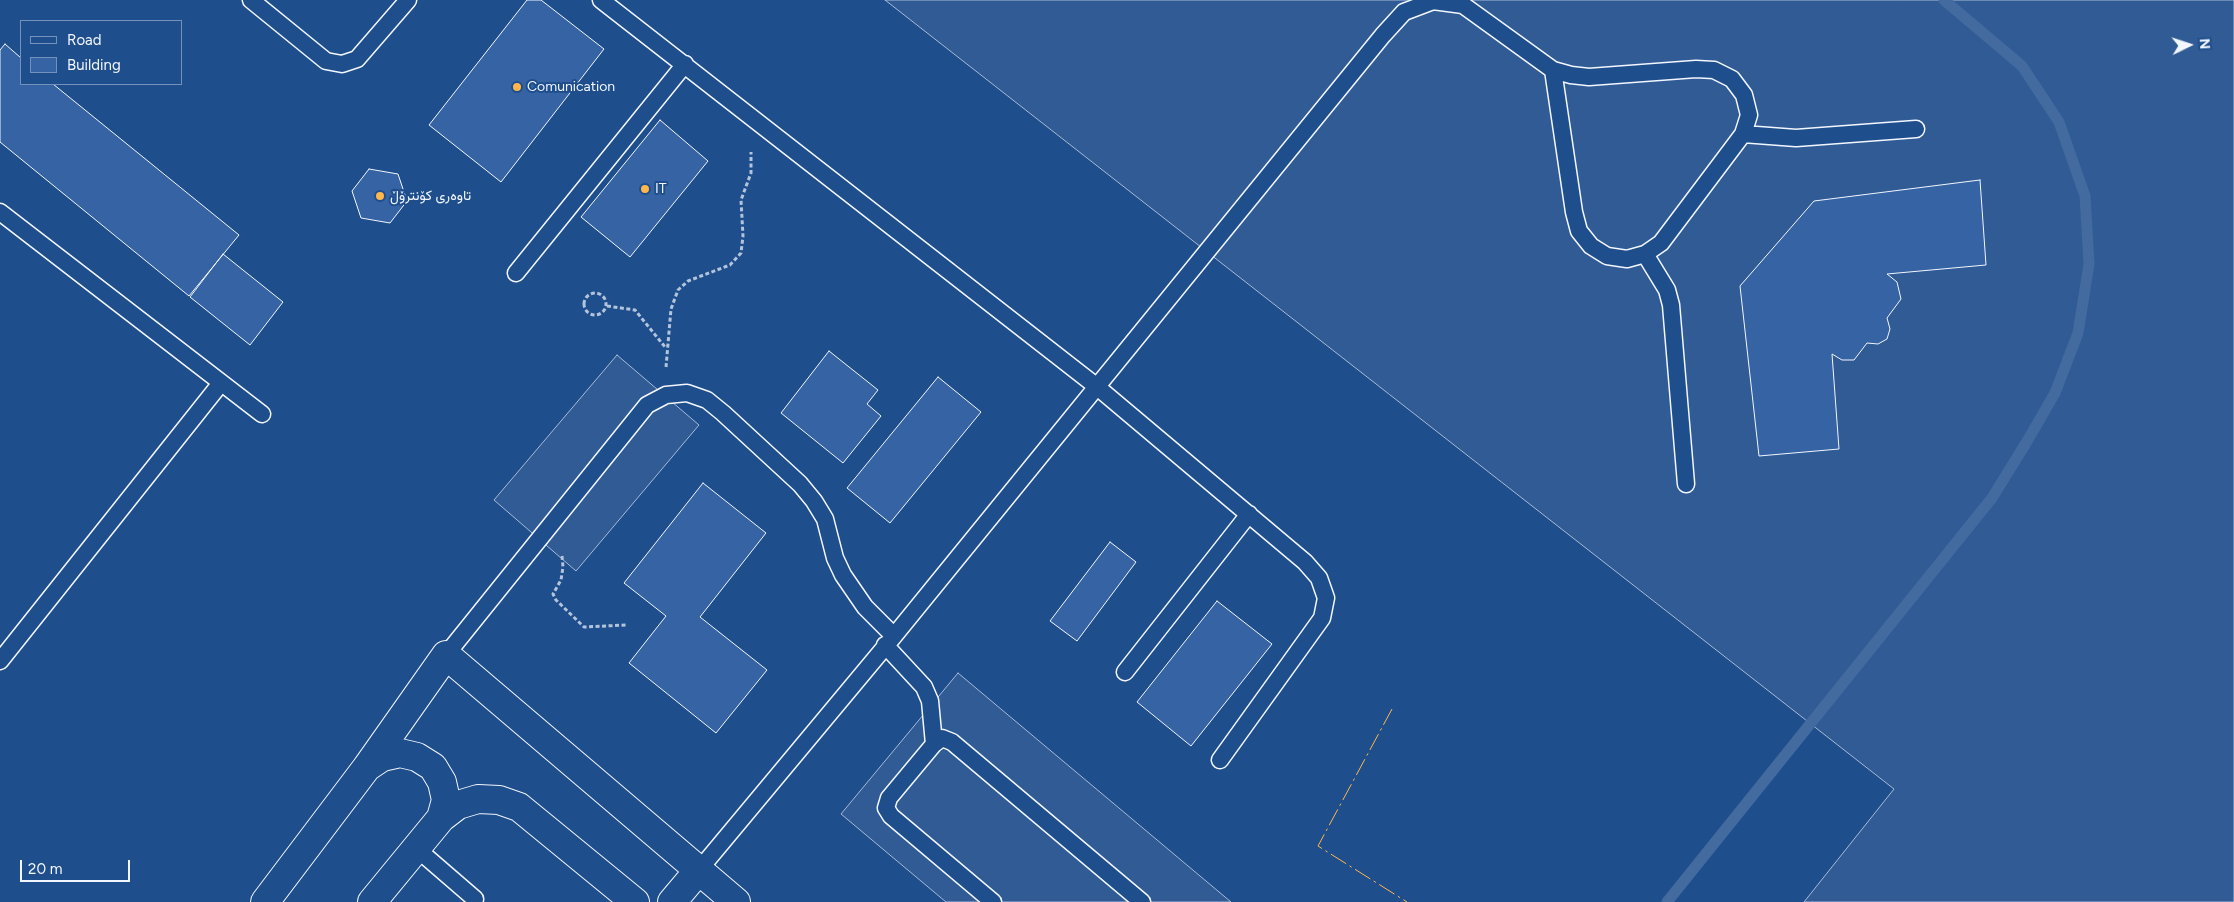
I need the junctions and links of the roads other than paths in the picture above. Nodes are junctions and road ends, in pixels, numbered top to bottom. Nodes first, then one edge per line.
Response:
1 (250, 0) edge
2 (408, 0) edge
3 (601, 0) edge
4 (685, 64) junction
5 (1553, 70) junction
6 (1916, 128) dead end
7 (1743, 134) junction
8 (0, 212) edge
9 (1645, 254) junction
10 (516, 273) dead end
11 (221, 383) junction
12 (1096, 386) junction
13 (262, 414) dead end
14 (1686, 484) dead end
15 (1249, 514) junction
16 (889, 641) junction
17 (446, 656) junction
18 (0, 661) edge
19 (1125, 672) dead end
20 (934, 744) junction
21 (1220, 760) dead end
22 (367, 767) junction
23 (441, 818) junction
24 (416, 848) junction
25 (699, 870) junction
26 (475, 899) dead end
27 (265, 902) edge
28 (372, 902) edge
29 (635, 902) edge
30 (672, 902) edge
31 (736, 902) edge
32 (993, 902) edge
33 (1142, 902) edge

1 - 2 lane
3 - 4 lane
4 - 10 lane
4 - 12 lane
5 - 7 lane
5 - 9 lane
5 - 12 lane
6 - 7 lane
7 - 9 lane
8 - 11 lane
9 - 14 lane
11 - 13 lane
11 - 18 lane
12 - 15 lane
12 - 16 lane
15 - 19 lane
15 - 21 lane
16 - 17 lane
16 - 20 lane
16 - 25 lane
17 - 22 street
17 - 25 street
20 - 32 lane
20 - 33 lane
22 - 23 street
22 - 27 street
23 - 24 street
23 - 29 street
24 - 26 lane
24 - 28 street
25 - 30 street
25 - 31 street

